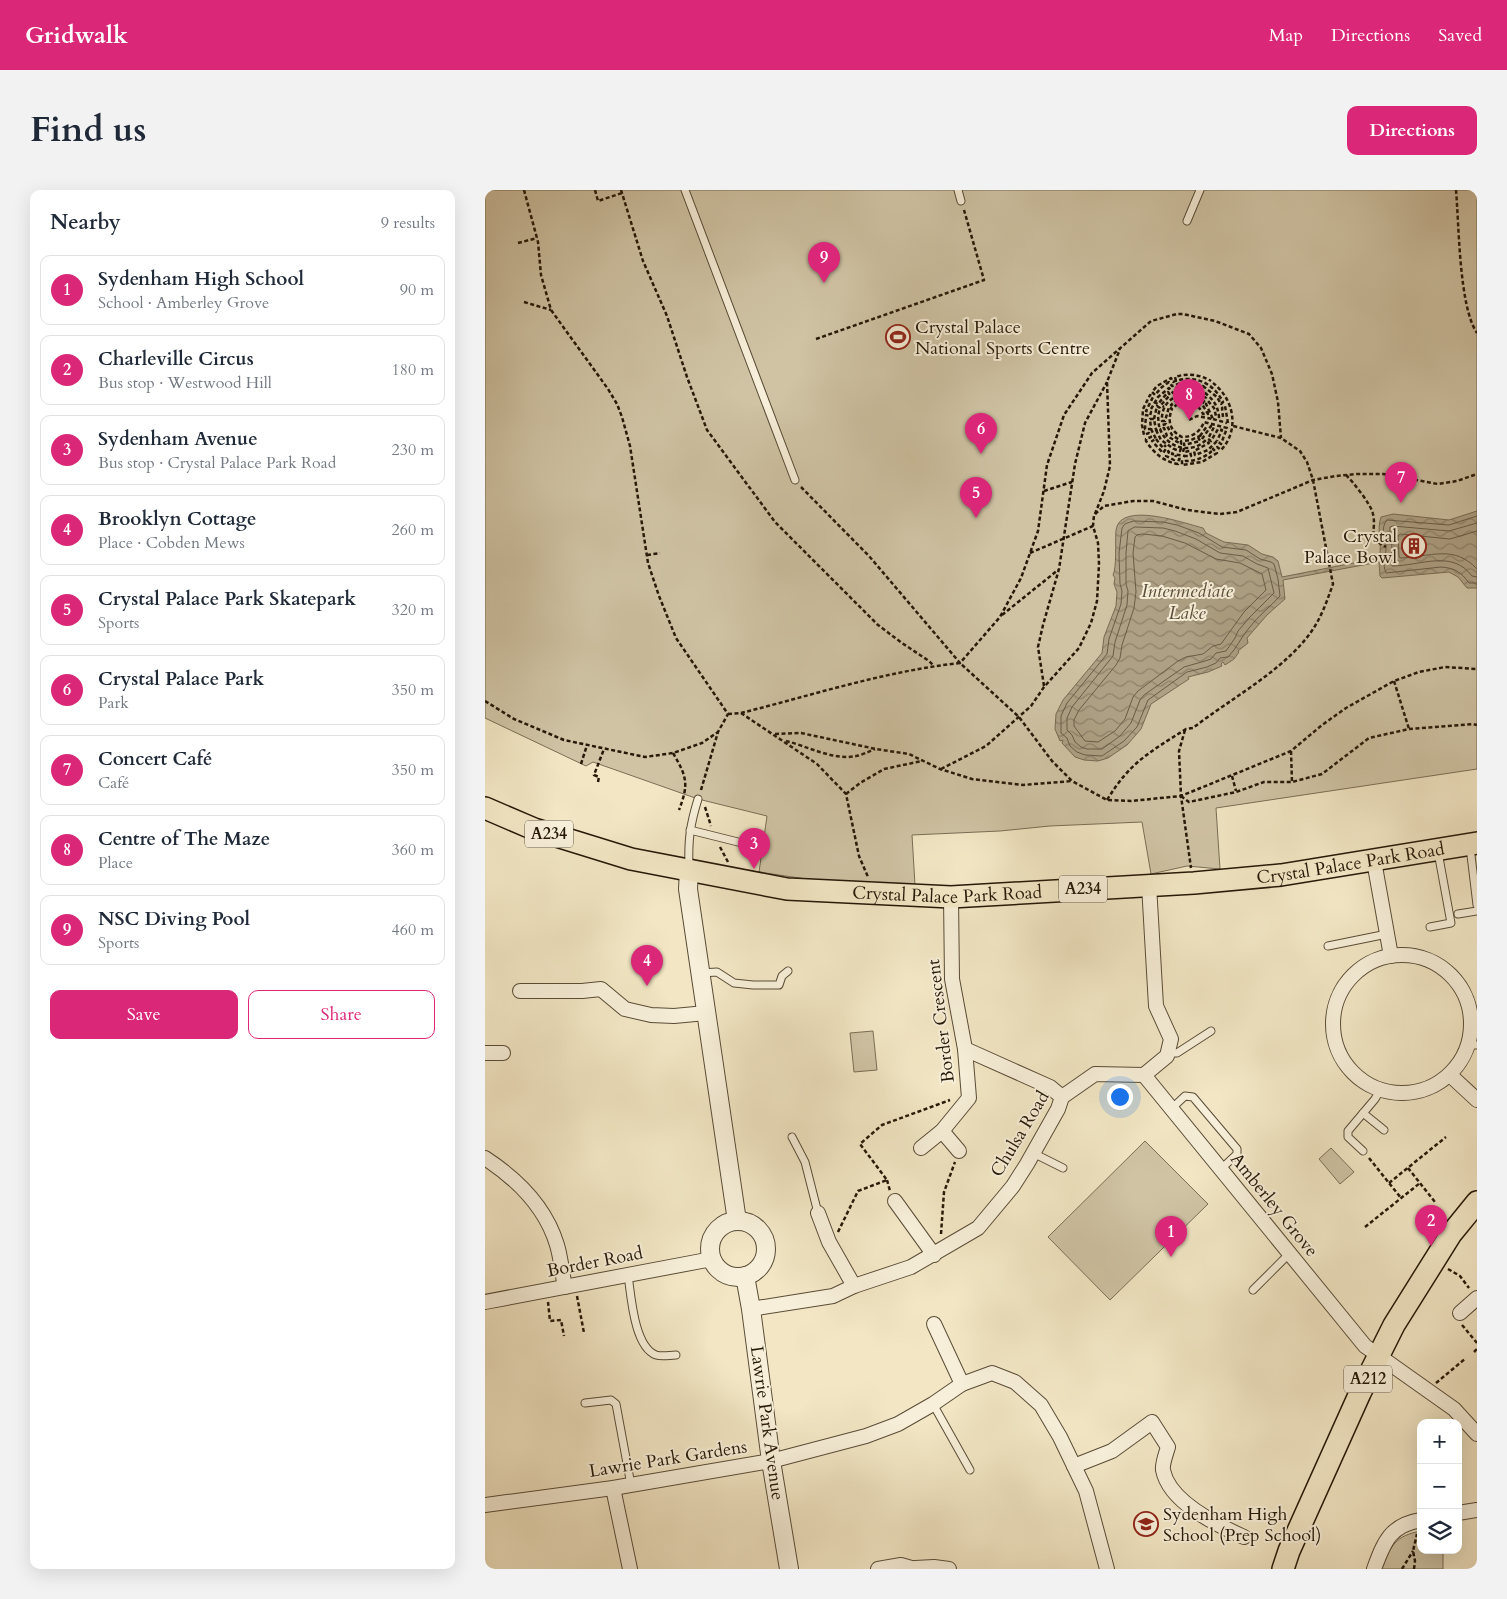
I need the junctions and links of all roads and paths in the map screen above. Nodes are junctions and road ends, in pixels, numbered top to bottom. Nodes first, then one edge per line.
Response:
1 (524, 190) edge
2 (595, 190) edge
3 (685, 190) edge
4 (958, 190) edge
5 (1200, 190) edge
6 (1456, 190) edge
7 (622, 192) edge
8 (961, 201) joint
9 (1187, 220) dead end
10 (537, 238) junction
11 (518, 242) dead end
12 (524, 302) dead end
13 (551, 310) junction
14 (1477, 333) edge
15 (816, 339) dead end
16 (1120, 348) junction
17 (1176, 381) junction
18 (1107, 382) junction
19 (1175, 388) dead end
20 (1198, 389) junction
21 (1194, 394) junction
22 (1203, 400) junction
23 (1154, 402) junction
24 (1164, 407) junction
25 (1151, 409) dead end
26 (1223, 417) dead end
27 (1154, 419) junction
28 (1213, 419) junction
29 (1189, 420) dead end
30 (1228, 423) junction
31 (1234, 425) junction
32 (1207, 426) dead end
33 (1151, 429) junction
34 (1160, 429) junction
35 (1156, 430) junction
36 (1199, 437) junction
37 (1281, 438) junction
38 (1155, 439) junction
39 (1217, 441) junction
40 (1166, 445) junction
41 (1182, 448) junction
42 (1209, 449) junction
43 (1174, 450) junction
44 (1176, 455) junction
45 (1185, 456) junction
46 (1477, 474) edge
47 (1346, 475) junction
48 (795, 480) joint
49 (1313, 480) junction
50 (1072, 482) junction
51 (1044, 491) junction
52 (1094, 515) junction
53 (1093, 526) junction
54 (1063, 540) junction
55 (1386, 547) dead end
56 (660, 553) dead end
57 (1030, 553) junction
58 (647, 554) junction
59 (1059, 569) junction
60 (1000, 617) junction
61 (960, 663) junction
62 (934, 666) junction
63 (1477, 669) edge
64 (1394, 680) junction
65 (1044, 686) junction
66 (485, 701) edge
67 (741, 713) junction
68 (728, 714) junction
69 (1019, 717) junction
70 (1477, 725) edge
71 (1186, 729) junction
72 (1409, 729) junction
73 (718, 732) junction
74 (775, 734) junction
75 (784, 741) junction
76 (587, 745) junction
77 (604, 749) junction
78 (876, 749) junction
79 (1291, 752) junction
80 (673, 753) junction
81 (923, 761) junction
82 (581, 764) dead end
83 (941, 770) junction
84 (1233, 776) junction
85 (1072, 781) junction
86 (598, 782) dead end
87 (1292, 782) junction
88 (1236, 792) junction
89 (846, 794) junction
90 (700, 796) joint
91 (1181, 796) junction
92 (1107, 800) junction
93 (485, 808) edge
94 (679, 810) dead end
95 (690, 830) junction
96 (742, 843) dead end
97 (1474, 844) edge
98 (1437, 849) junction
99 (1375, 861) junction
100 (689, 870) junction
101 (1194, 883) junction
102 (1149, 886) junction
103 (875, 893) junction
104 (951, 897) junction
105 (1477, 905) edge
106 (1477, 911) edge
107 (1458, 914) dead end
108 (1430, 927) dead end
109 (1387, 934) junction
110 (1328, 946) dead end
111 (1391, 956) junction
112 (788, 971) dead end
113 (701, 974) junction
114 (520, 991) dead end
115 (706, 1013) junction
116 (1211, 1031) dead end
117 (1472, 1045) edge
118 (965, 1049) junction
119 (503, 1052) dead end
120 (485, 1053) edge
121 (1168, 1053) junction
122 (1143, 1074) junction
123 (1450, 1075) junction
124 (1380, 1090) junction
125 (969, 1094) junction
126 (1061, 1097) junction
127 (1477, 1100) edge
128 (1171, 1108) junction
129 (1363, 1113) junction
130 (1383, 1130) dead end
131 (942, 1131) junction
132 (792, 1137) dead end
133 (1446, 1138) dead end
134 (921, 1148) dead end
135 (959, 1151) joint
136 (1363, 1151) joint
137 (1033, 1153) junction
138 (485, 1158) edge
139 (1063, 1168) dead end
140 (1407, 1168) junction
141 (1221, 1169) junction
142 (1389, 1183) junction
143 (1420, 1183) junction
144 (1401, 1198) junction
145 (895, 1201) dead end
146 (1435, 1202) dead end
147 (1477, 1202) edge
148 (818, 1212) joint
149 (737, 1221) junction
150 (1365, 1227) dead end
151 (829, 1242) junction
152 (937, 1253) junction
153 (1290, 1253) junction
154 (712, 1259) junction
155 (628, 1275) junction
156 (745, 1276) junction
157 (1460, 1276) dead end
158 (1464, 1281) dead end
159 (570, 1286) junction
160 (855, 1286) junction
161 (546, 1290) junction
162 (1253, 1290) dead end
163 (1477, 1298) edge
164 (485, 1302) edge
165 (751, 1308) junction
166 (1460, 1313) joint
167 (934, 1324) dead end
168 (584, 1333) dead end
169 (564, 1336) dead end
170 (1476, 1341) edge
171 (1477, 1349) edge
172 (1474, 1352) dead end
173 (676, 1354) dead end
174 (1379, 1356) junction
175 (1466, 1358) dead end
176 (962, 1384) junction
177 (1428, 1390) junction
178 (585, 1403) dead end
179 (933, 1404) junction
180 (1477, 1434) edge
181 (771, 1461) junction
182 (1074, 1466) junction
183 (970, 1470) dead end
184 (631, 1485) junction
185 (613, 1488) junction
186 (485, 1505) edge
187 (1477, 1510) edge
188 (1462, 1512) edge
189 (1417, 1524) edge
190 (1417, 1534) edge
191 (1244, 1537) dead end
192 (1413, 1551) junction
193 (630, 1569) edge
194 (789, 1569) edge
195 (877, 1569) edge
196 (915, 1569) edge
197 (949, 1569) edge
198 (1107, 1569) edge
199 (1283, 1569) edge
200 (1374, 1569) edge
201 (1402, 1569) edge
202 (1414, 1569) edge

1 - 10 path
2 - 7 path
3 - 48 lane
4 - 8 lane
5 - 9 lane
6 - 14 path
7 - 62 path
8 - 15 path
10 - 11 path
10 - 13 path
12 - 13 path
13 - 58 path
16 - 18 path
16 - 37 path
16 - 51 path
17 - 20 path
17 - 28 path
17 - 31 path
18 - 50 path
18 - 52 path
19 - 20 path
20 - 22 path
21 - 22 path
21 - 22 path
21 - 23 path
22 - 24 path
23 - 24 path
23 - 25 path
24 - 39 path
26 - 30 path
27 - 33 path
27 - 34 path
27 - 35 path
28 - 29 path
28 - 30 path
30 - 31 path
31 - 33 path
31 - 37 path
32 - 36 path
33 - 38 path
34 - 35 path
34 - 41 path
35 - 40 path
36 - 36 path
36 - 39 path
37 - 49 path
38 - 40 path
38 - 44 path
39 - 42 path
40 - 43 path
41 - 42 path
41 - 43 path
41 - 45 path
42 - 45 path
43 - 44 path
44 - 45 path
46 - 47 path
47 - 49 path
47 - 55 path
48 - 61 path
49 - 52 path
49 - 71 path
50 - 51 path
50 - 54 path
51 - 57 path
52 - 53 path
53 - 54 path
53 - 65 path
54 - 57 path
54 - 59 path
56 - 58 path
57 - 60 path
58 - 68 path
59 - 60 path
59 - 65 path
60 - 61 path
61 - 62 path
61 - 69 path
62 - 67 path
63 - 64 path
64 - 72 path
64 - 79 path
65 - 69 path
66 - 76 path
67 - 68 path
67 - 74 path
68 - 73 path
69 - 83 path
69 - 85 path
70 - 72 path
71 - 91 path
71 - 92 path
72 - 87 path
73 - 80 path
73 - 90 path
74 - 75 path
74 - 78 path
75 - 78 path
75 - 89 path
76 - 77 path
76 - 82 path
77 - 80 path
77 - 86 path
78 - 81 path
79 - 84 path
79 - 87 path
80 - 94 path
81 - 83 path
81 - 89 path
83 - 85 path
84 - 88 path
84 - 91 path
85 - 92 path
87 - 88 path
88 - 91 path
89 - 103 path
90 - 95 lane
91 - 92 path
91 - 101 path
93 - 100 main road, Crystal Palace Park Road / A234
95 - 96 lane
95 - 100 lane
97 - 98 main road, Crystal Palace Park Road / A234
97 - 105 lane
98 - 99 main road, Crystal Palace Park Road / A234
98 - 108 lane
99 - 101 main road, Crystal Palace Park Road / A234
99 - 109 street
100 - 103 main road, Crystal Palace Park Road / A234
100 - 113 street
101 - 102 main road, Crystal Palace Park Road / A234
102 - 104 main road, Crystal Palace Park Road / A234
102 - 121 street
103 - 104 main road, Crystal Palace Park Road / A234
104 - 118 street, Border Crescent
106 - 107 lane
109 - 110 lane
109 - 111 street
111 - 117 street
111 - 124 street
112 - 113 lane
113 - 115 street
114 - 115 street
115 - 149 street
116 - 121 lane
117 - 123 street
118 - 125 street, Border Crescent
118 - 126 street
119 - 120 street
121 - 122 street
122 - 126 street, Chulsa Road
122 - 128 street, Amberley Grove
123 - 124 street
123 - 127 street
124 - 129 lane
125 - 131 street, Border Crescent
125 - 151 path
126 - 137 street, Chulsa Road
128 - 141 street, Amberley Grove
128 - 141 lane
129 - 130 lane
129 - 136 lane
131 - 134 street, Border Crescent
131 - 135 street
132 - 148 lane
133 - 140 path
135 - 152 path
136 - 142 path
137 - 139 lane
137 - 152 street, Chulsa Road
138 - 159 street
140 - 142 path
140 - 143 path
141 - 153 street, Amberley Grove
142 - 144 path
143 - 144 path
143 - 146 path
144 - 150 path
145 - 152 street
147 - 174 main road, A212
148 - 151 street
149 - 154 street
149 - 156 street
151 - 160 street
152 - 160 street, Chulsa Road
153 - 162 lane
153 - 174 street, Amberley Grove
154 - 155 street, Border Road
154 - 156 street
155 - 159 street, Border Road
155 - 173 lane
156 - 165 street, Lawrie Park Avenue
157 - 158 path
159 - 161 street, Border Road
159 - 168 path
160 - 165 street, Chulsa Road
161 - 164 street, Border Road
161 - 169 path
163 - 166 street
165 - 181 street, Lawrie Park Avenue
166 - 170 path
167 - 176 street
171 - 172 path
174 - 177 street, Amberley Grove
174 - 199 main road, A212
175 - 177 path
176 - 179 street, Lawrie Park Gardens
176 - 182 street, Lawrie Park Gardens
177 - 180 street, Amberley Grove
178 - 184 lane
179 - 181 street, Lawrie Park Gardens
179 - 183 lane
181 - 184 street, Lawrie Park Gardens
181 - 194 street, Lawrie Park Avenue
182 - 191 street
182 - 198 street, Lawrie Park Gardens
184 - 185 street, Lawrie Park Gardens
185 - 186 street, Lawrie Park Gardens
185 - 193 street
187 - 188 street
189 - 200 street
190 - 192 path
192 - 201 path
192 - 202 path
195 - 196 street
196 - 197 street

